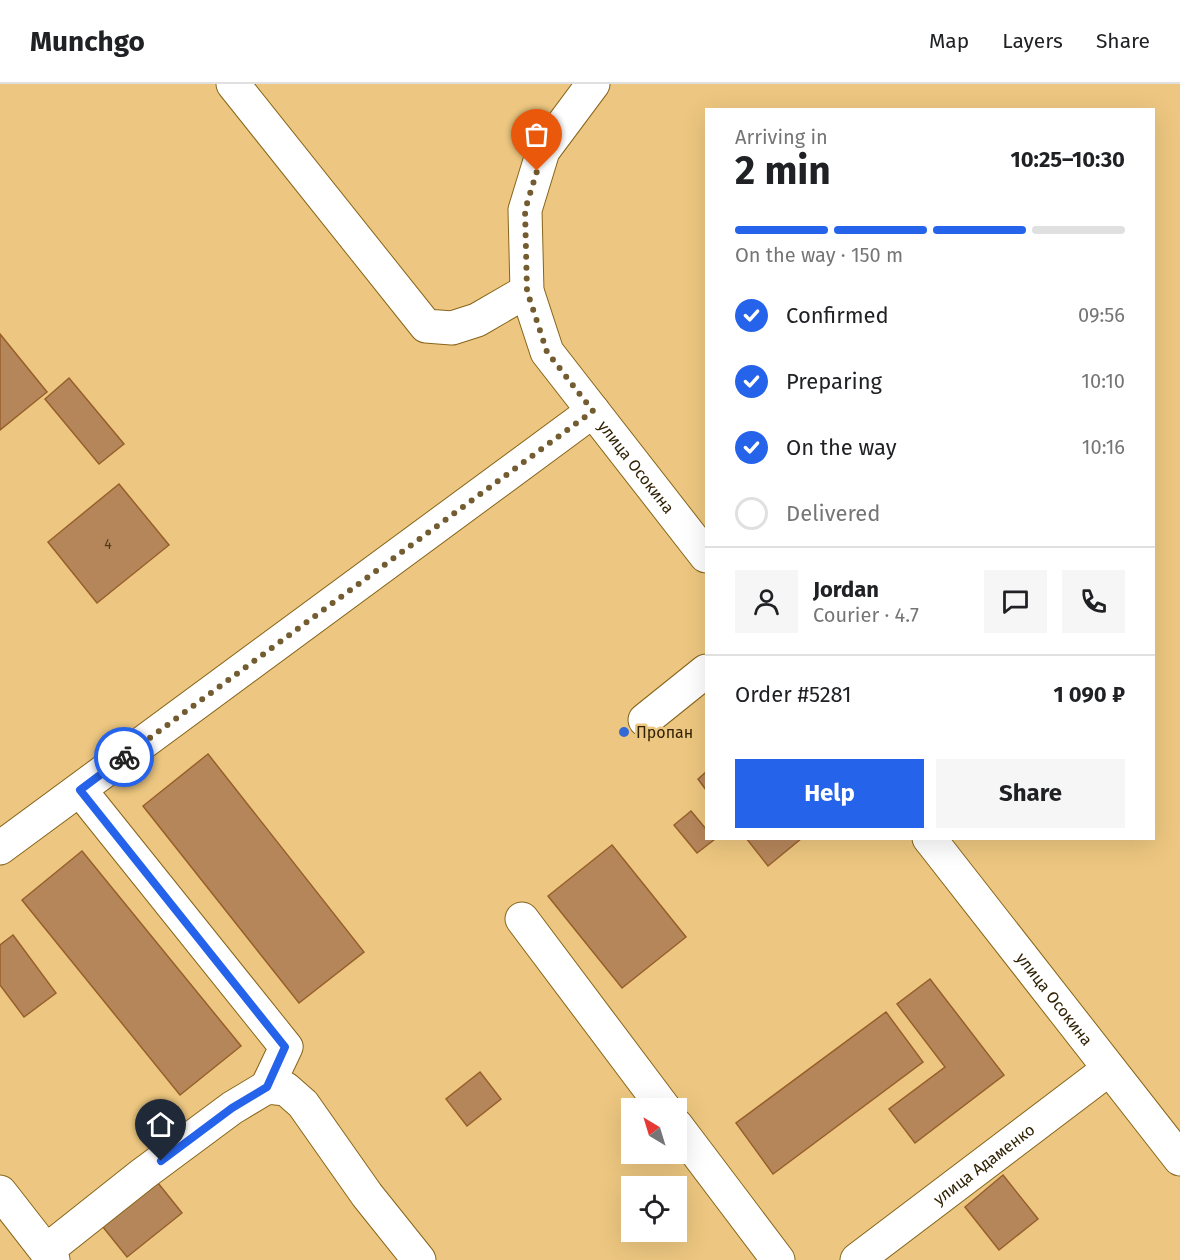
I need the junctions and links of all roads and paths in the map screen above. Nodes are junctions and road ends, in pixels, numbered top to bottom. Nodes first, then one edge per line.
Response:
1 (233, 84) edge
2 (593, 84) edge
3 (527, 291) junction
4 (593, 411) junction
5 (705, 554) edge
6 (705, 672) edge
7 (645, 720) dead end
8 (80, 790) junction
9 (930, 840) edge
10 (0, 849) edge
11 (522, 919) dead end
12 (1109, 1068) junction
13 (267, 1087) junction
14 (656, 1098) edge
15 (687, 1140) edge
16 (1180, 1159) edge
17 (0, 1192) edge
18 (49, 1255) edge
19 (419, 1260) edge
20 (778, 1260) edge
21 (857, 1260) edge

1 - 3 street
2 - 3 street, улица Осокина
3 - 4 street, улица Осокина
4 - 5 street, улица Осокина
4 - 8 street
6 - 7 street
8 - 10 street
8 - 13 street
9 - 12 street, улица Осокина
11 - 14 street
12 - 16 street, улица Осокина
12 - 21 street, улица Адаменко
13 - 18 street
13 - 19 street
15 - 20 street
17 - 18 street

